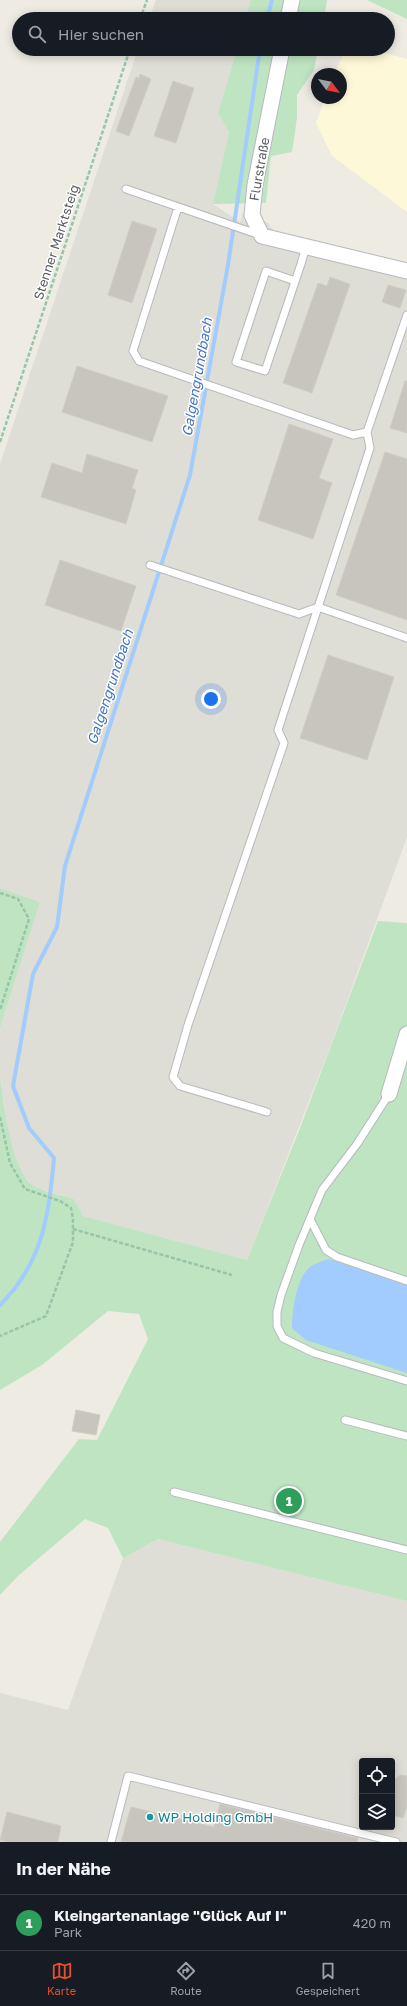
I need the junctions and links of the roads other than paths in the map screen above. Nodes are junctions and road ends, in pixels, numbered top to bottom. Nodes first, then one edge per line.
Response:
1 (292, 0) edge
2 (289, 12) edge
3 (281, 56) edge
4 (126, 189) dead end
5 (178, 207) junction
6 (262, 236) junction
7 (306, 246) junction
8 (407, 271) edge
9 (295, 281) junction
10 (407, 315) edge
11 (367, 432) junction
12 (150, 565) dead end
13 (318, 607) junction
14 (407, 638) edge
15 (407, 1034) edge
16 (389, 1094) joint
17 (267, 1112) dead end
18 (310, 1219) junction
19 (407, 1281) edge
20 (407, 1381) edge
21 (345, 1420) dead end
22 (407, 1436) edge
23 (174, 1492) dead end
24 (407, 1550) edge
25 (111, 1842) edge
26 (396, 1842) edge

1 - 2 street
3 - 6 street, Flurstraße
4 - 5 lane
5 - 6 lane
5 - 11 lane
6 - 7 street
7 - 8 street
7 - 9 lane
9 - 9 lane
10 - 11 lane
11 - 13 lane
12 - 13 lane
13 - 14 lane
13 - 17 lane
15 - 16 street
16 - 18 lane
18 - 19 lane
18 - 20 lane
21 - 22 lane
23 - 24 lane
25 - 26 lane

